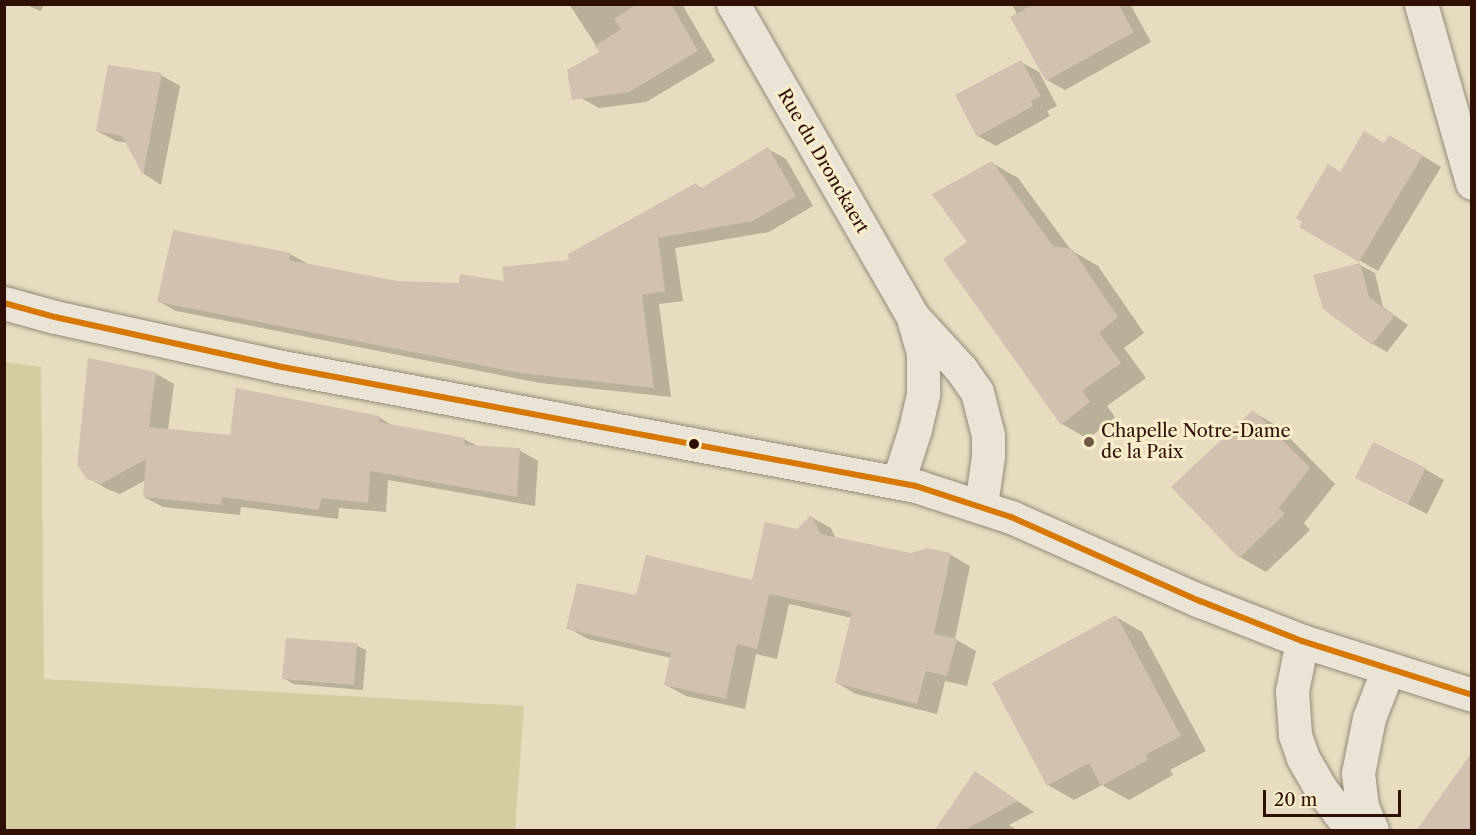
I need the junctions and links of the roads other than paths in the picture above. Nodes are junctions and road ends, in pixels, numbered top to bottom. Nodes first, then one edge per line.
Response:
1 (733, 4) edge
2 (1421, 4) edge
3 (1472, 183) edge
4 (4, 303) edge
5 (4, 309) edge
6 (56, 317) junction
7 (913, 317) junction
8 (898, 482) junction
9 (981, 505) junction
10 (1302, 641) junction
11 (1388, 669) junction
12 (1472, 695) edge
13 (1352, 831) edge
14 (1372, 831) edge

1 - 7 main road, Rue du Dronckaert
2 - 3 main road
4 - 6 main road
5 - 6 main road
6 - 8 main road
7 - 8 main road, Rue du Dronckaert
7 - 9 main road, Rue du Dronckaert
8 - 9 main road
9 - 10 main road
10 - 11 main road
10 - 13 main road
11 - 12 main road
11 - 14 main road

